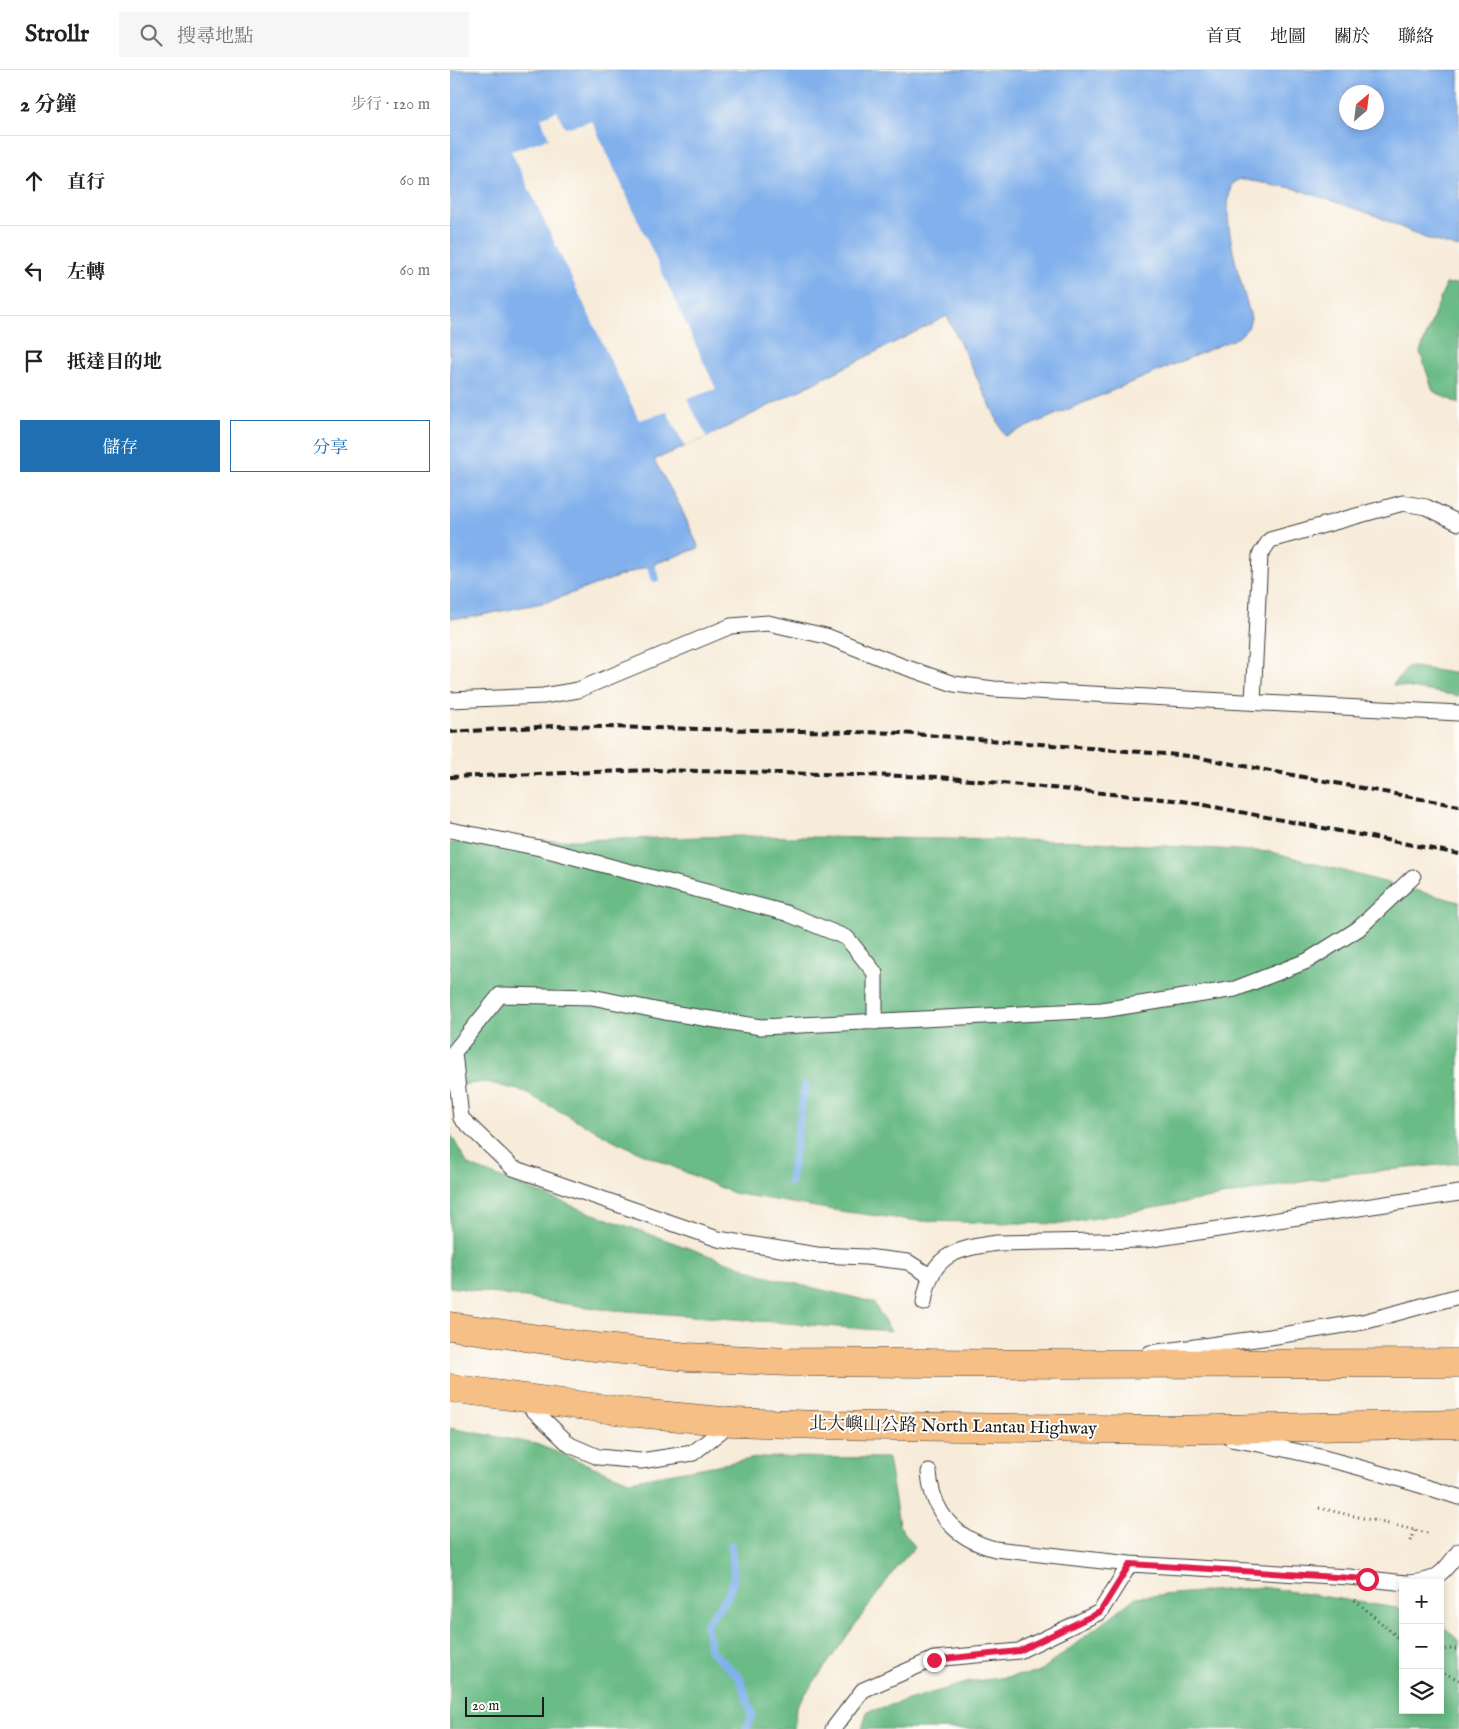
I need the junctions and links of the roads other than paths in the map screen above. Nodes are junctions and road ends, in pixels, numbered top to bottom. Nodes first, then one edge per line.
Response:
1 (1459, 523) edge
2 (450, 700) edge
3 (1253, 702) junction
4 (1459, 713) edge
5 (450, 830) edge
6 (1414, 877) dead end
7 (875, 1022) junction
8 (1459, 1193) edge
9 (930, 1276) junction
10 (1459, 1296) edge
11 (924, 1303) dead end
12 (450, 1326) edge
13 (1459, 1363) edge
14 (1064, 1364) junction
15 (450, 1388) edge
16 (521, 1398) junction
17 (733, 1422) junction
18 (1459, 1424) edge
19 (1167, 1430) junction
20 (929, 1472) dead end
21 (1459, 1497) edge
22 (1459, 1551) edge
23 (1130, 1564) junction
24 (1430, 1579) edge
25 (1399, 1582) edge
26 (833, 1729) edge

1 - 3 lane
2 - 3 lane
3 - 4 lane
5 - 7 lane
6 - 7 lane
7 - 9 lane
8 - 9 lane
9 - 11 lane
10 - 14 lane
12 - 14 highway
13 - 14 highway
15 - 16 highway, 北大嶼山公路 North Lantau Highway
16 - 17 highway, 北大嶼山公路 North Lantau Highway
16 - 17 lane
17 - 19 highway, 北大嶼山公路 North Lantau Highway
18 - 19 highway, 北大嶼山公路 North Lantau Highway
19 - 21 lane
20 - 23 lane
22 - 24 lane
23 - 25 lane
23 - 26 lane

